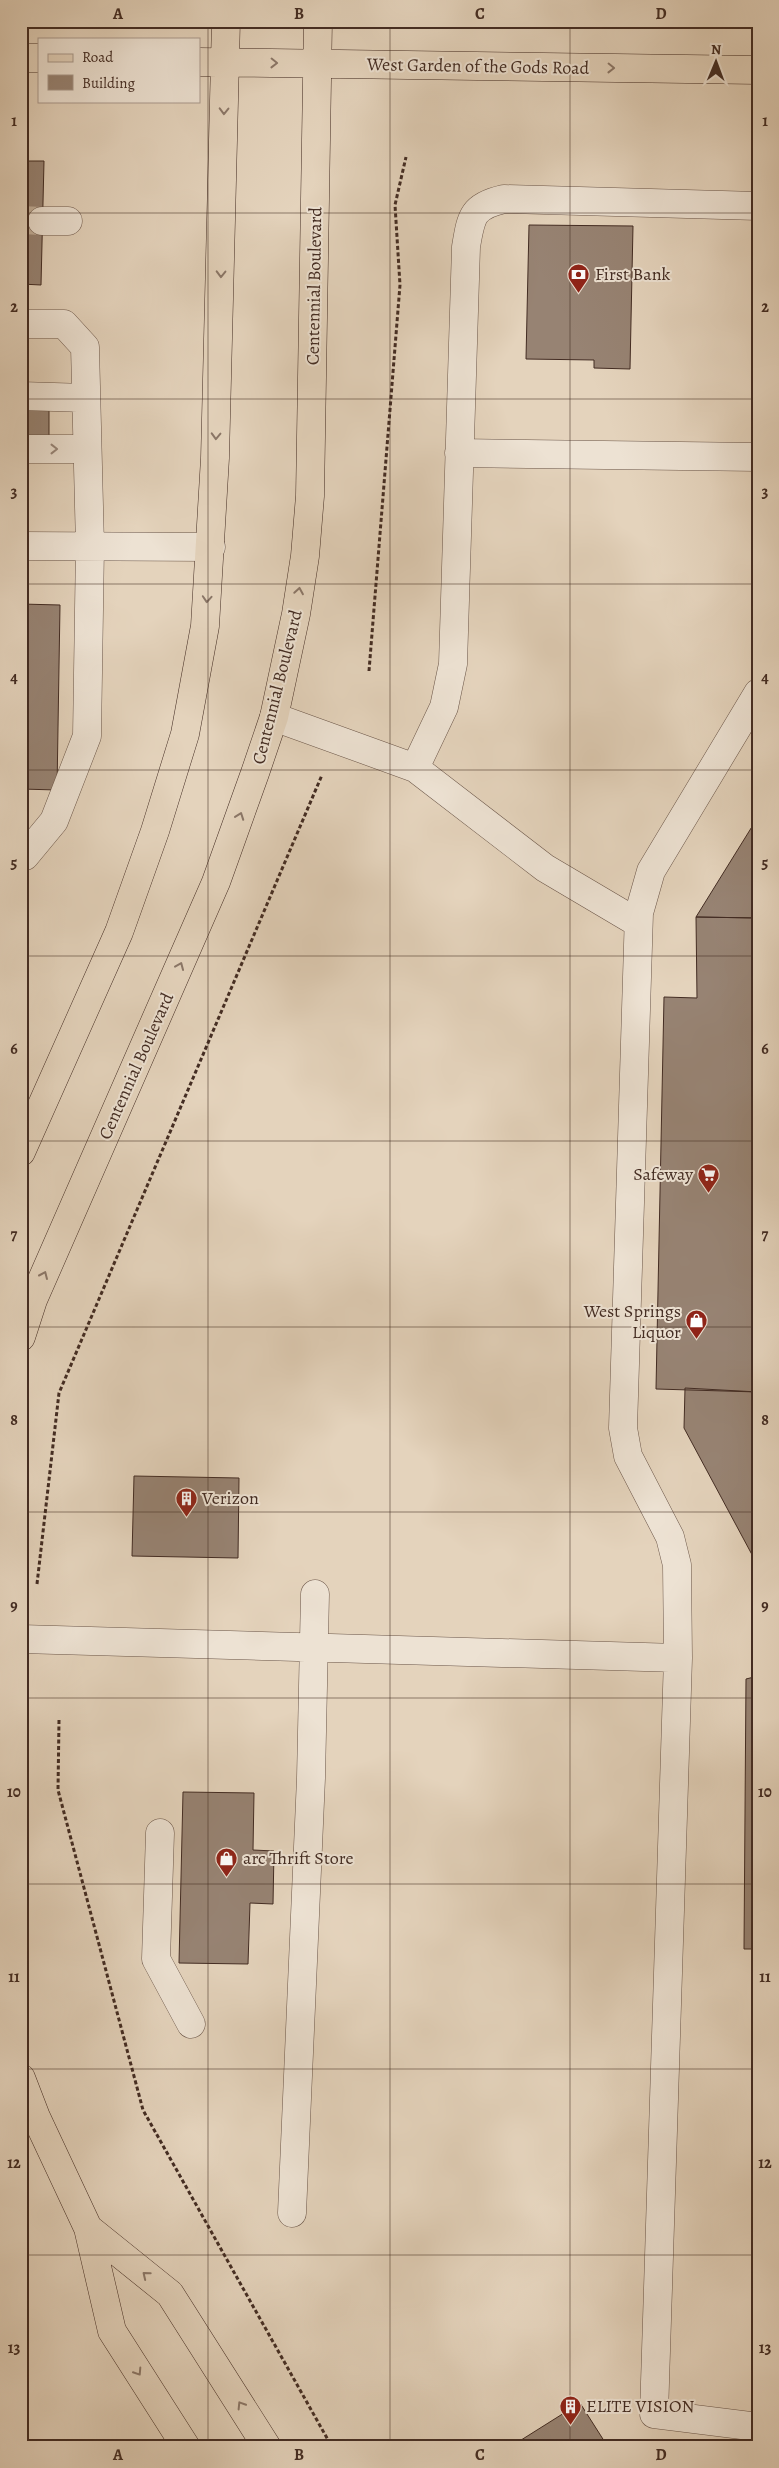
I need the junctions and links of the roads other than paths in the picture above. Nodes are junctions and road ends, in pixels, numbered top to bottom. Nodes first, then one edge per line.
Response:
1 (226, 21) edge
2 (318, 21) edge
3 (21, 58) edge
4 (38, 58) edge
5 (212, 62) edge
6 (318, 64) junction
7 (758, 70) edge
8 (758, 206) edge
9 (21, 324) edge
10 (21, 396) edge
11 (86, 398) junction
12 (21, 449) edge
13 (87, 449) junction
14 (460, 453) junction
15 (758, 457) edge
16 (21, 546) edge
17 (90, 546) junction
18 (211, 547) junction
19 (758, 693) edge
20 (274, 717) junction
21 (415, 768) junction
22 (21, 856) edge
23 (638, 923) junction
24 (21, 1152) edge
25 (21, 1337) edge
26 (315, 1594) dead end
27 (21, 1639) edge
28 (314, 1647) junction
29 (678, 1658) junction
30 (160, 1833) dead end
31 (191, 2024) dead end
32 (21, 2078) edge
33 (292, 2213) dead end
34 (88, 2228) junction
35 (748, 2433) edge
36 (186, 2447) edge
37 (266, 2447) edge

1 - 5 main road
2 - 6 main road, Centennial Boulevard
3 - 4 main road
5 -> 6 main road, West Garden of the Gods Road
5 -> 18 main road
6 -> 7 main road, West Garden of the Gods Road
20 -> 6 main road, Centennial Boulevard
8 - 14 lane
9 - 11 lane
10 - 11 lane
11 - 13 lane
12 -> 13 lane
13 - 17 lane
14 - 15 lane
14 - 21 lane
16 - 17 lane
17 - 18 lane
17 - 22 lane
18 -> 24 main road
19 - 23 lane
20 - 21 lane
25 -> 20 main road, Centennial Boulevard
21 - 23 lane
23 - 29 lane
26 - 28 lane
27 - 28 lane
28 - 29 lane
28 - 33 lane
29 - 35 lane
30 - 31 lane
32 - 34 main road
34 -> 36 main road
37 -> 34 main road

